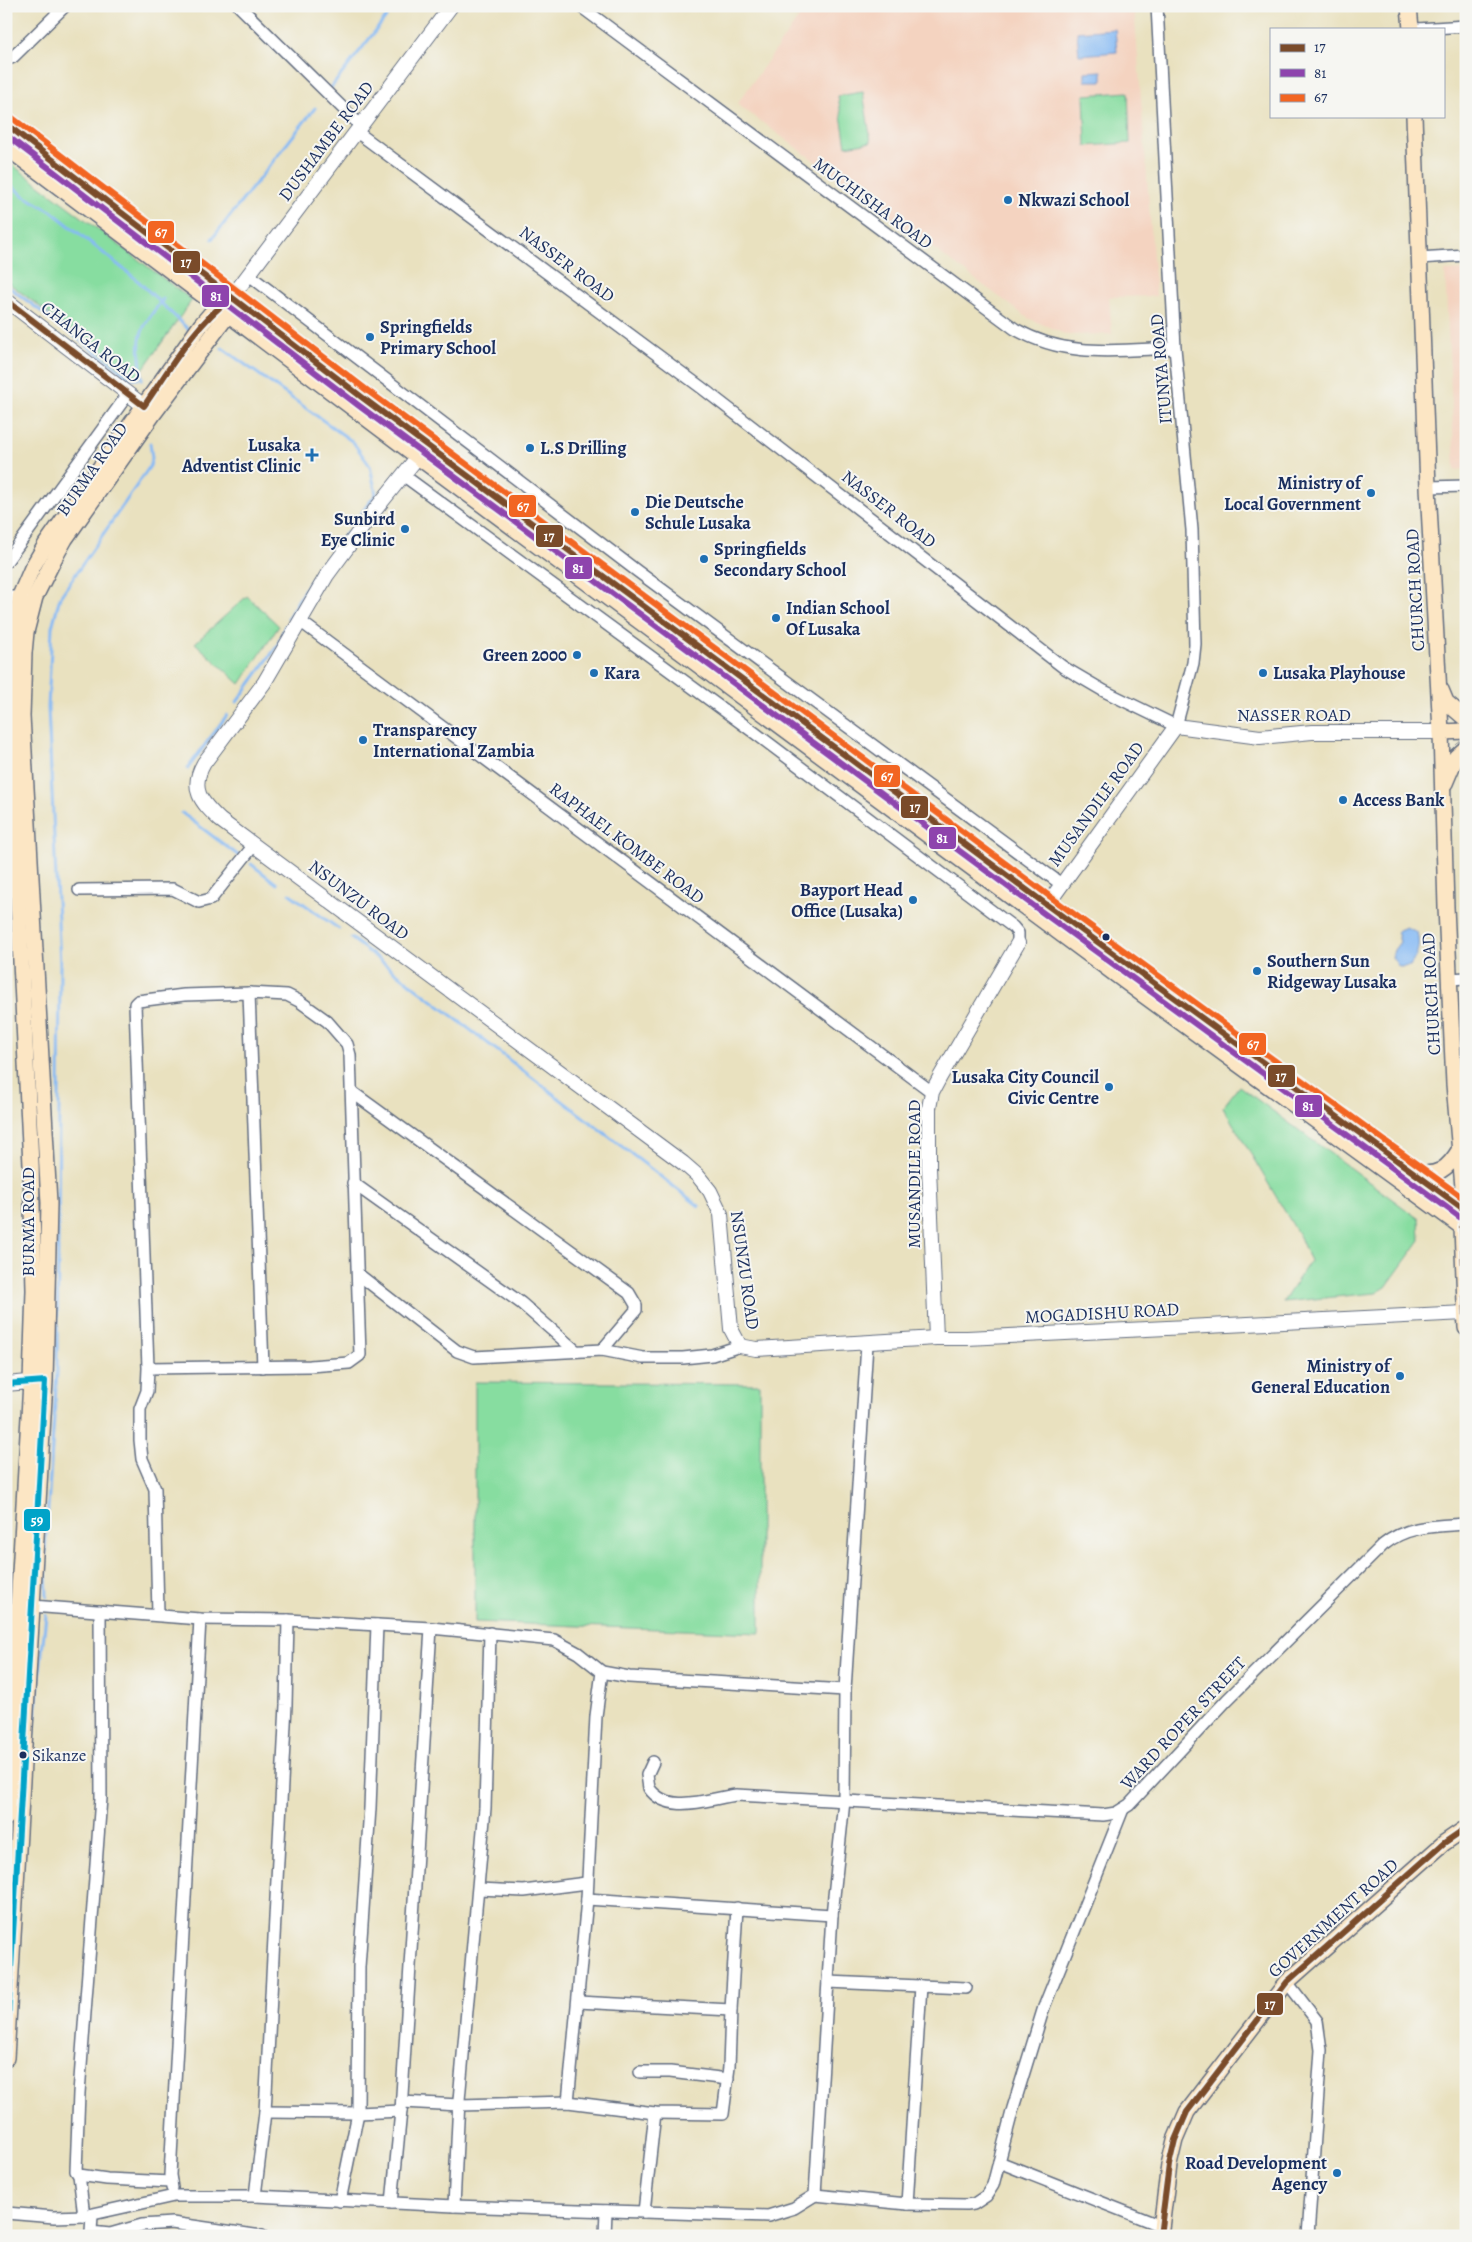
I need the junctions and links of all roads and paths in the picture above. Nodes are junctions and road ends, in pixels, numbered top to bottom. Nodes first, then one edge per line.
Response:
1 (65, 6) edge
2 (239, 6) edge
3 (451, 6) edge
4 (580, 6) edge
5 (1157, 6) edge
6 (1409, 6) edge
7 (1466, 26) edge
8 (1411, 28) edge
9 (1433, 28) edge
10 (6, 60) edge
11 (1414, 118) edge
12 (6, 124) edge
13 (359, 129) junction
14 (6, 147) edge
15 (1466, 256) edge
16 (1419, 258) junction
17 (249, 275) junction
18 (6, 300) edge
19 (226, 305) junction
20 (1176, 348) junction
21 (128, 394) junction
22 (149, 410) junction
23 (428, 445) junction
24 (418, 457) junction
25 (403, 475) junction
26 (1466, 486) edge
27 (1428, 488) junction
28 (6, 562) edge
29 (21, 597) edge
30 (300, 621) junction
31 (1438, 682) junction
32 (1466, 719) edge
33 (1176, 726) junction
34 (1466, 731) edge
35 (1441, 732) junction
36 (1466, 748) edge
37 (1442, 794) junction
38 (254, 845) junction
39 (1061, 884) junction
40 (79, 890) dead end
41 (1047, 905) junction
42 (1018, 943) joint
43 (1466, 978) edge
44 (1449, 979) junction
45 (249, 993) junction
46 (352, 1092) junction
47 (932, 1092) junction
48 (1460, 1148) junction
49 (1411, 1171) junction
50 (353, 1183) junction
51 (1465, 1211) edge
52 (1464, 1229) edge
53 (358, 1274) junction
54 (1465, 1282) edge
55 (1465, 1313) edge
56 (1466, 1328) edge
57 (936, 1338) junction
58 (867, 1344) junction
59 (740, 1346) junction
60 (602, 1350) junction
61 (576, 1351) junction
62 (263, 1367) junction
63 (148, 1368) junction
64 (38, 1381) junction
65 (6, 1384) edge
66 (1466, 1524) edge
67 (32, 1606) junction
68 (100, 1611) junction
69 (158, 1614) junction
70 (200, 1618) junction
71 (288, 1620) junction
72 (377, 1625) junction
73 (431, 1628) junction
74 (490, 1633) junction
75 (602, 1672) junction
76 (845, 1690) junction
77 (653, 1762) dead end
78 (844, 1801) junction
79 (1123, 1809) junction
80 (6, 1818) edge
81 (1464, 1827) edge
82 (586, 1883) junction
83 (479, 1889) junction
84 (587, 1899) junction
85 (737, 1908) junction
86 (832, 1915) junction
87 (828, 1982) junction
88 (1287, 1982) junction
89 (921, 1986) junction
90 (966, 1988) dead end
91 (578, 2002) junction
92 (731, 2010) junction
93 (6, 2058) edge
94 (640, 2072) dead end
95 (728, 2079) junction
96 (568, 2102) junction
97 (459, 2106) junction
98 (401, 2107) junction
99 (265, 2112) junction
100 (358, 2113) junction
101 (655, 2113) junction
102 (1000, 2162) junction
103 (79, 2175) junction
104 (171, 2182) junction
105 (815, 2195) junction
106 (174, 2196) junction
107 (255, 2196) junction
108 (340, 2201) junction
109 (392, 2203) junction
110 (907, 2204) junction
111 (454, 2206) junction
112 (606, 2211) junction
113 (644, 2212) junction
114 (6, 2213) edge
115 (88, 2215) junction
116 (1160, 2231) edge
117 (262, 2236) edge
118 (605, 2236) edge
119 (1308, 2236) edge

1 - 10 street
2 - 13 street, NASSER ROAD
3 - 13 street, DUSHAMBE ROAD
4 - 20 street, MUCHISHA ROAD
5 - 20 street, ITUNYA ROAD
6 - 8 main road
7 - 9 street
11 - 16 main road, CHURCH ROAD
12 - 19 main road
13 - 17 street, DUSHAMBE ROAD
13 - 33 street, NASSER ROAD
14 - 19 main road
15 - 16 street
16 - 27 main road, CHURCH ROAD
17 - 19 street, DUSHAMBE ROAD
17 - 39 street
18 - 21 street, CHANGA ROAD
19 - 22 main road, BURMA ROAD
19 - 23 main road
19 - 24 main road
20 - 33 street, ITUNYA ROAD
21 - 22 street, CHANGA ROAD
21 - 28 street
22 - 29 main road, BURMA ROAD
23 - 24 street, NSUNZU ROAD
23 - 41 main road
24 - 25 street, NSUNZU ROAD
24 - 52 main road
25 - 30 street, NSUNZU ROAD
25 - 42 street
26 - 27 street
27 - 31 main road, CHURCH ROAD
29 - 64 main road, BURMA ROAD
30 - 38 street, NSUNZU ROAD
30 - 47 street, RAPHAEL KOMBE ROAD
31 - 32 main road
31 - 35 main road, CHURCH ROAD
33 - 35 street, NASSER ROAD
33 - 39 street, MUSANDILE ROAD
34 - 35 main road, NASSER ROAD
35 - 37 main road, CHURCH ROAD
36 - 37 main road
37 - 44 main road, CHURCH ROAD
38 - 40 street
38 - 59 street, NSUNZU ROAD
39 - 41 street, MUSANDILE ROAD
41 - 49 main road
42 - 47 street, MUSANDILE ROAD
43 - 44 street
44 - 48 main road, CHURCH ROAD
45 - 46 street
45 - 62 street
45 - 63 street
46 - 50 street
46 - 60 street
47 - 57 street, MUSANDILE ROAD
48 - 49 main road
48 - 51 main road, CHURCH ROAD
49 - 51 main road
50 - 53 street
50 - 61 street
51 - 52 main road, CHURCH ROAD
52 - 54 main road, CHURCH ROAD
53 - 61 street
53 - 62 street
54 - 55 main road, CHURCH ROAD
55 - 56 main road, CHURCH ROAD
55 - 57 street, MOGADISHU ROAD
57 - 58 street, MOGADISHU ROAD
58 - 59 street, MOGADISHU ROAD
58 - 76 street
59 - 60 street
60 - 61 street
62 - 63 street
63 - 69 street
64 - 65 street
64 - 67 main road, BURMA ROAD
64 - 80 main road, BURMA ROAD
66 - 79 street, WARD ROPER STREET
67 - 68 street
67 - 93 main road, BURMA ROAD
68 - 69 street
68 - 103 street
69 - 70 street
70 - 71 street
70 - 104 street
71 - 72 street
71 - 99 street
72 - 73 street
72 - 100 street
73 - 74 street
73 - 98 street
74 - 75 street
74 - 83 street
75 - 76 street
75 - 82 street
76 - 78 street
77 - 78 street, WARD ROPER STREET
78 - 79 street, WARD ROPER STREET
78 - 86 street
79 - 102 street
81 - 88 main road, GOVERNMENT ROAD
82 - 83 street
82 - 84 street
83 - 97 street
84 - 85 street
84 - 91 street
85 - 86 street
85 - 92 street
86 - 87 street
87 - 89 street
87 - 105 street
88 - 116 main road, GOVERNMENT ROAD
88 - 119 street
89 - 90 street
89 - 110 street
91 - 92 street
91 - 96 street
92 - 95 street
94 - 95 street
95 - 101 street
96 - 97 street
96 - 101 street
97 - 98 street
97 - 111 street
98 - 100 street
98 - 109 street
99 - 100 street
99 - 107 street
100 - 108 street
101 - 113 street
102 - 110 street
102 - 116 street
103 - 104 street
103 - 115 street
104 - 106 street
105 - 110 street
105 - 113 street
106 - 107 street
106 - 115 street
107 - 108 street
108 - 109 street
109 - 111 street
111 - 112 street
112 - 113 street
112 - 118 street
114 - 115 street
115 - 117 street

